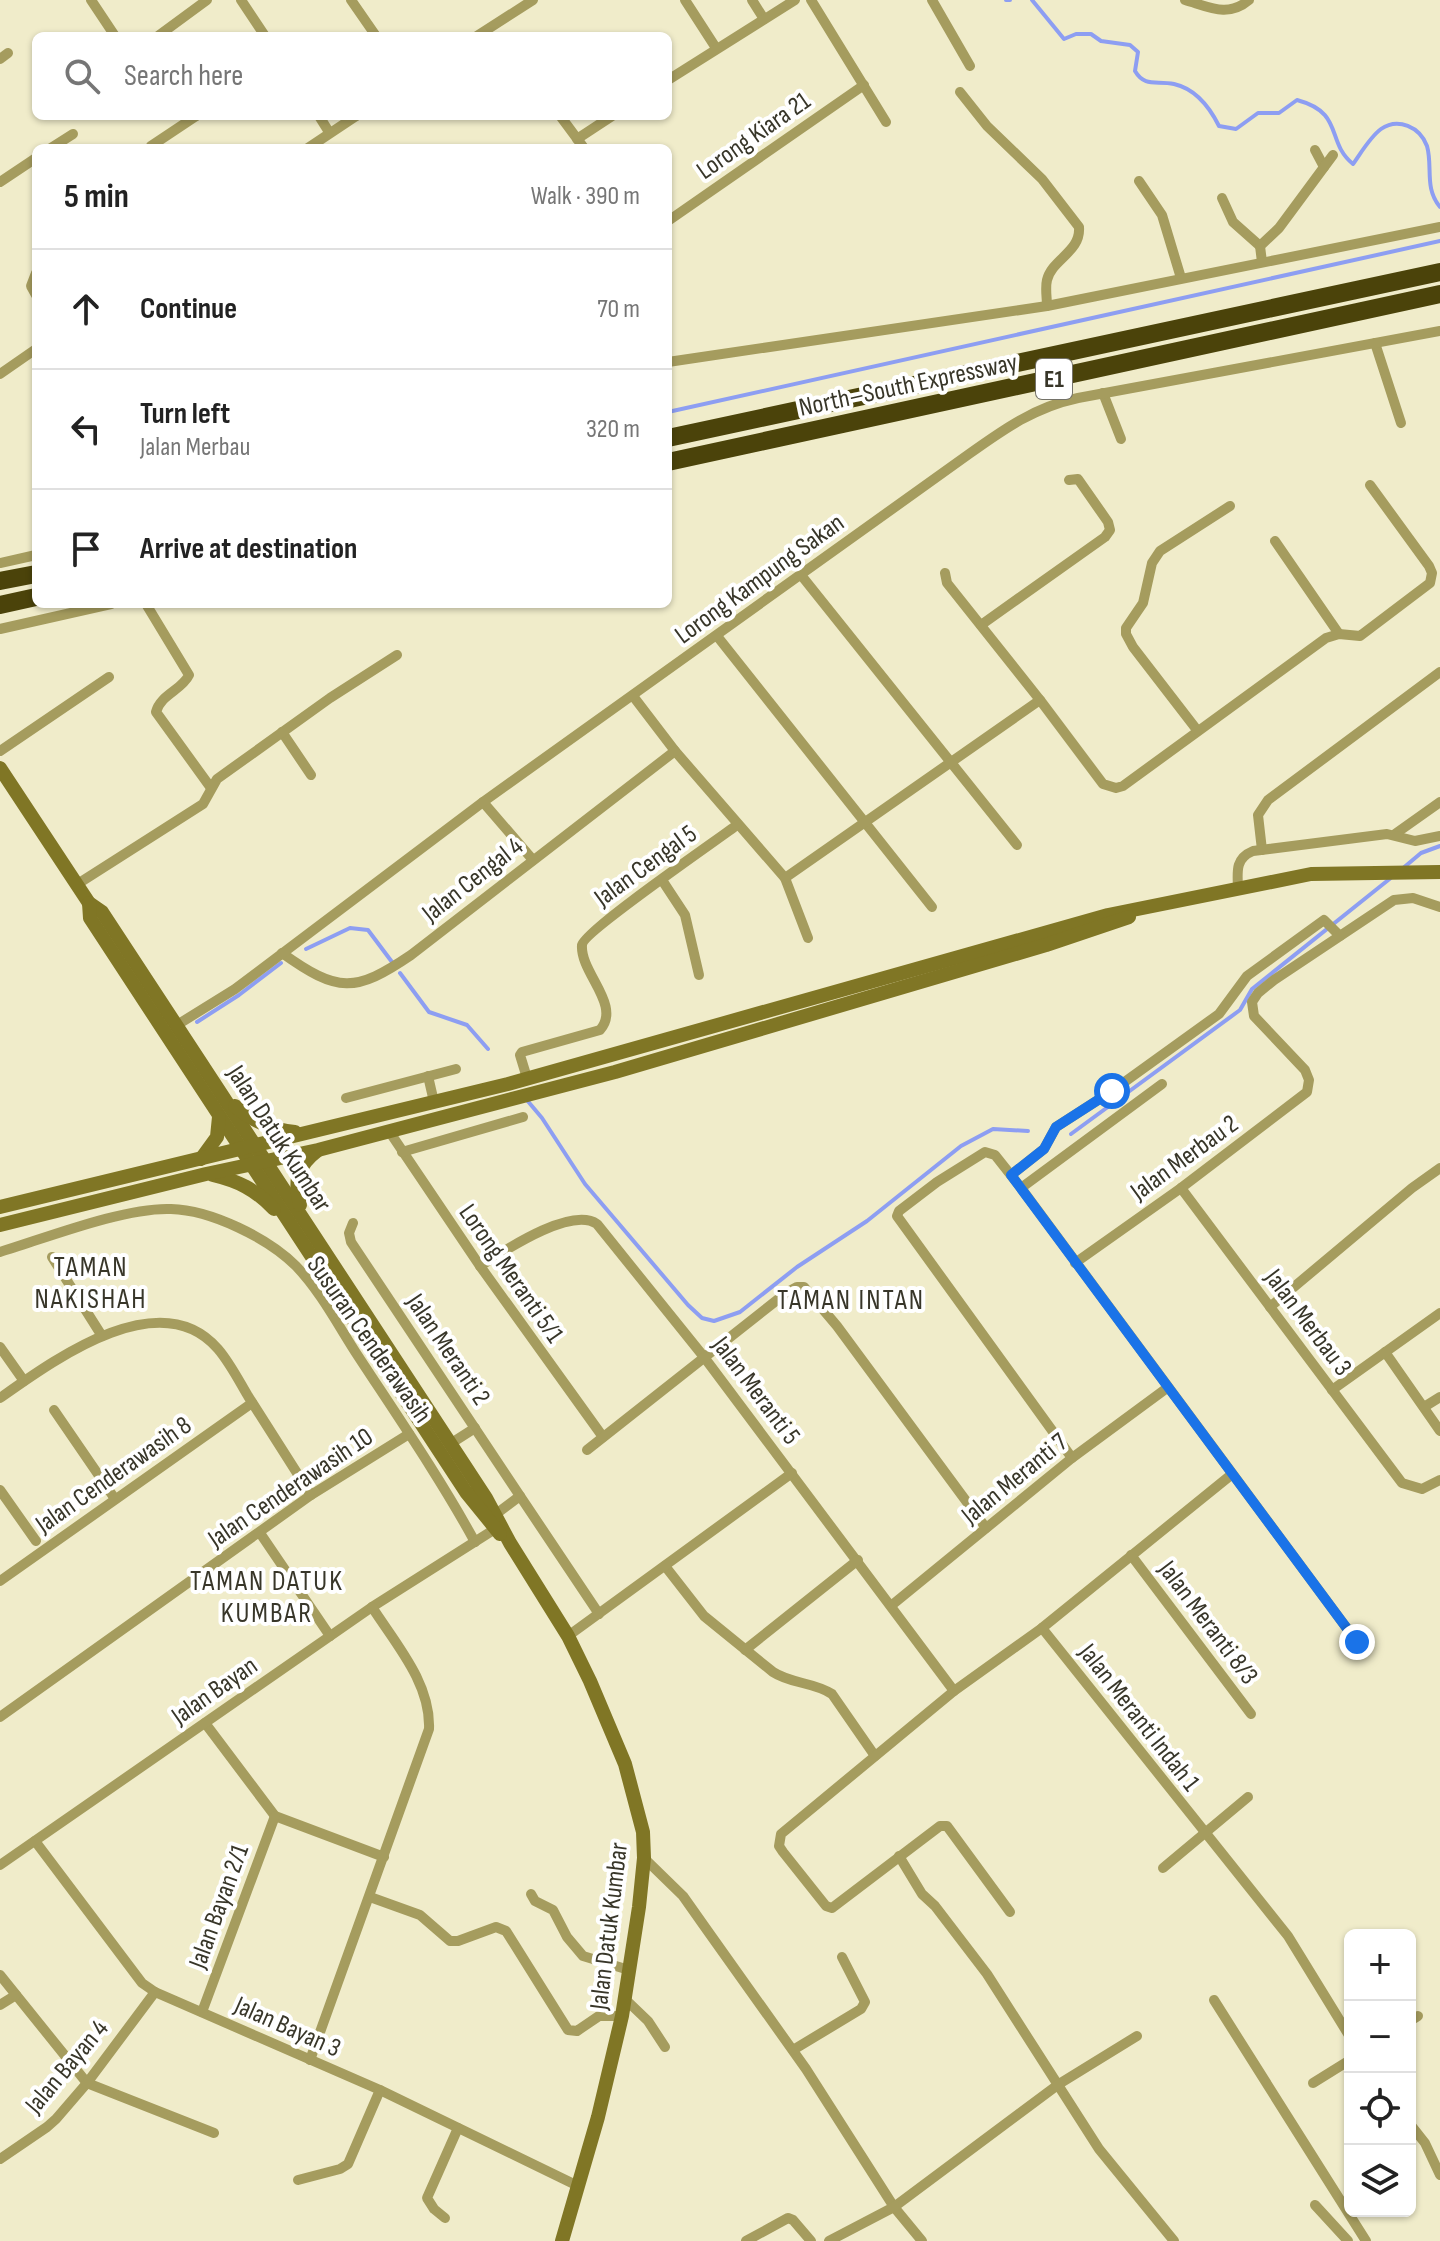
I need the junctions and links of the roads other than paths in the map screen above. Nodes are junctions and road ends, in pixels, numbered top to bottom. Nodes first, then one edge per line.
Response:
1 (91, 0) edge
2 (207, 0) edge
3 (241, 0) edge
4 (352, 0) edge
5 (533, 0) edge
6 (685, 0) edge
7 (752, 0) edge
8 (795, 0) edge
9 (811, 0) edge
10 (932, 0) edge
11 (1185, 0) edge
12 (1249, 0) edge
13 (764, 19) junction
14 (112, 32) edge
15 (163, 32) edge
16 (262, 32) edge
17 (373, 32) edge
18 (483, 32) edge
19 (716, 48) junction
20 (970, 66) dead end
21 (672, 77) edge
22 (864, 85) junction
23 (960, 92) dead end
24 (190, 120) edge
25 (322, 120) edge
26 (349, 120) edge
27 (563, 120) edge
28 (607, 120) edge
29 (886, 122) dead end
30 (329, 132) junction
31 (73, 134) dead end
32 (57, 144) edge
33 (154, 144) edge
34 (313, 144) edge
35 (580, 144) edge
36 (1315, 150) dead end
37 (1333, 155) dead end
38 (32, 161) edge
39 (1324, 167) junction
40 (1139, 181) dead end
41 (0, 182) edge
42 (1222, 198) dead end
43 (672, 218) edge
44 (1440, 227) edge
45 (1260, 246) junction
46 (1262, 262) junction
47 (1440, 272) edge
48 (1181, 278) junction
49 (1440, 294) edge
50 (1047, 306) junction
51 (1440, 331) edge
52 (1375, 343) junction
53 (32, 352) edge
54 (672, 361) edge
55 (0, 374) edge
56 (1103, 393) junction
57 (1401, 423) dead end
58 (672, 437) edge
59 (1121, 439) dead end
60 (672, 461) edge
61 (1069, 480) dead end
62 (1370, 485) dead end
63 (1230, 506) dead end
64 (1275, 541) dead end
65 (32, 556) edge
66 (0, 563) edge
67 (945, 573) dead end
68 (32, 575) edge
69 (801, 575) junction
70 (0, 581) edge
71 (32, 598) edge
72 (0, 605) edge
73 (93, 608) edge
74 (148, 608) edge
75 (981, 625) junction
76 (0, 629) edge
77 (1339, 634) junction
78 (717, 636) junction
79 (397, 655) dead end
80 (1440, 672) edge
81 (109, 677) dead end
82 (633, 696) junction
83 (1040, 700) junction
84 (1197, 730) junction
85 (282, 732) junction
86 (0, 751) edge
87 (675, 751) junction
88 (951, 761) junction
89 (0, 768) edge
90 (311, 775) dead end
91 (211, 788) junction
92 (483, 802) junction
93 (1440, 802) edge
94 (867, 823) junction
95 (737, 825) junction
96 (1395, 834) junction
97 (1440, 836) edge
98 (1017, 845) dead end
99 (1262, 850) junction
100 (533, 860) junction
101 (1440, 872) edge
102 (785, 878) junction
103 (662, 880) junction
104 (76, 885) junction
105 (1238, 887) junction
106 (1155, 906) junction
107 (932, 907) dead end
108 (1440, 907) edge
109 (90, 911) junction
110 (1338, 935) junction
111 (808, 938) dead end
112 (282, 953) junction
113 (699, 975) dead end
114 (177, 1025) junction
115 (456, 1069) dead end
116 (428, 1076) junction
117 (527, 1078) junction
118 (1162, 1084) dead end
119 (223, 1095) junction
120 (346, 1098) dead end
121 (434, 1102) junction
122 (218, 1114) junction
123 (523, 1117) dead end
124 (312, 1131) junction
125 (389, 1131) junction
126 (249, 1147) junction
127 (318, 1150) junction
128 (402, 1152) junction
129 (201, 1159) junction
130 (259, 1163) junction
131 (1440, 1168) edge
132 (206, 1174) junction
133 (1011, 1175) junction
134 (1021, 1188) junction
135 (1181, 1188) junction
136 (0, 1207) edge
137 (302, 1215) junction
138 (353, 1223) dead end
139 (0, 1225) edge
140 (296, 1232) junction
141 (0, 1252) edge
142 (52, 1257) dead end
143 (1075, 1263) junction
144 (480, 1266) junction
145 (1270, 1307) junction
146 (1440, 1313) edge
147 (102, 1336) junction
148 (0, 1347) edge
149 (1385, 1352) junction
150 (704, 1357) junction
151 (24, 1381) junction
152 (1167, 1388) junction
153 (1332, 1390) junction
154 (1440, 1397) edge
155 (0, 1398) edge
156 (252, 1403) junction
157 (1424, 1407) junction
158 (54, 1410) dead end
159 (475, 1428) junction
160 (1440, 1431) edge
161 (409, 1434) junction
162 (603, 1437) junction
163 (450, 1444) junction
164 (587, 1450) dead end
165 (1072, 1458) junction
166 (792, 1473) junction
167 (1231, 1475) junction
168 (1440, 1480) edge
169 (0, 1490) edge
170 (311, 1495) junction
171 (520, 1496) junction
172 (115, 1499) junction
173 (495, 1522) junction
174 (986, 1528) junction
175 (260, 1533) junction
176 (36, 1541) dead end
177 (475, 1542) junction
178 (1131, 1555) junction
179 (858, 1560) junction
180 (665, 1566) junction
181 (0, 1581) edge
182 (892, 1605) junction
183 (372, 1607) junction
184 (599, 1614) junction
185 (1042, 1628) junction
186 (330, 1636) junction
187 (568, 1636) junction
188 (1357, 1642) dead end
189 (745, 1650) junction
190 (954, 1691) junction
191 (1251, 1714) dead end
192 (0, 1717) edge
193 (205, 1723) junction
194 (875, 1756) junction
195 (1248, 1797) dead end
196 (275, 1816) junction
197 (1204, 1834) junction
198 (35, 1841) junction
199 (899, 1856) junction
200 (384, 1857) junction
201 (644, 1858) junction
202 (0, 1865) edge
203 (1163, 1868) dead end
204 (531, 1894) dead end
205 (370, 1897) junction
206 (1010, 1912) dead end
207 (842, 1957) dead end
208 (629, 1970) junction
209 (0, 1975) edge
210 (155, 1992) junction
211 (16, 1995) junction
212 (625, 1999) junction
213 (1214, 2000) dead end
214 (0, 2005) edge
215 (202, 2012) junction
216 (622, 2016) junction
217 (1344, 2027) edge
218 (1137, 2036) dead end
219 (665, 2047) dead end
220 (793, 2050) junction
221 (310, 2060) junction
222 (1344, 2064) edge
223 (87, 2083) junction
224 (1313, 2083) dead end
225 (1059, 2084) junction
226 (380, 2090) junction
227 (458, 2128) junction
228 (1416, 2132) edge
229 (214, 2133) dead end
230 (0, 2159) edge
231 (1440, 2175) edge
232 (298, 2180) dead end
233 (578, 2186) junction
234 (1315, 2205) dead end
235 (894, 2207) junction
236 (445, 2218) dead end
237 (562, 2241) edge
238 (746, 2241) edge
239 (811, 2241) edge
240 (829, 2241) edge
241 (922, 2241) edge
242 (1174, 2241) edge
243 (1348, 2241) edge
244 (1366, 2241) edge

1 - 14 street
2 - 15 street
3 - 16 street
4 - 17 street
5 - 18 street
6 - 19 street
7 - 13 street
8 - 13 street
9 - 22 street
10 - 20 street
11 - 12 street
13 - 19 street
19 - 21 street
22 - 29 street
22 - 43 street, Lorong Kiara 21
23 - 50 street
24 - 33 street
25 - 30 street
26 - 30 street
27 - 35 street
28 - 35 street
30 - 34 street
31 - 32 street
36 - 39 street
37 - 39 street
38 - 41 street
39 - 45 street
40 - 48 street
42 - 45 street
44 - 46 street
45 - 46 street
46 - 48 street
47 - 58 highway, North–South Expressway / E1
48 - 50 street
49 - 60 highway, North–South Expressway / E1
50 - 54 street
51 - 52 street, Lorong Kampung Sakan
52 - 56 street, Lorong Kampung Sakan
52 - 57 street
53 - 55 street
56 - 59 street
56 - 69 street, Lorong Kampung Sakan
61 - 75 street
62 - 77 street
63 - 84 street
64 - 77 street
65 - 66 street
67 - 75 street
68 - 70 highway
69 - 78 street, Lorong Kampung Sakan
69 - 88 street
71 - 72 highway
73 - 76 street
74 - 91 street
75 - 83 street
77 - 84 street
78 - 82 street, Lorong Kampung Sakan
78 - 94 street
79 - 85 street
80 - 99 street
81 - 86 street
82 - 87 street
82 - 92 street, Lorong Kampung Sakan
83 - 84 street
83 - 88 street
85 - 90 street
85 - 91 street
87 - 95 street
87 - 100 street, Jalan Cengal 4
88 - 94 street
88 - 98 street
89 - 104 main road, Jalan Datuk Kumbar
91 - 104 street
92 - 100 street
92 - 112 street, Lorong Kampung Sakan
93 - 96 street
94 - 102 street
94 - 107 street
95 - 102 street
95 - 103 street, Jalan Cengal 5
96 - 97 street
96 - 99 street
99 - 105 street
100 - 112 street, Jalan Cengal 4
101 - 105 main road
102 - 111 street
103 - 113 street
103 - 117 street, Jalan Cengal 5
104 - 109 main road, Jalan Datuk Kumbar
105 - 106 main road
106 - 117 main road
106 - 125 main road
108 - 110 street
109 - 114 main road, Jalan Datuk Kumbar
109 - 122 main road, Jalan Datuk Kumbar
110 - 133 street
110 - 135 street, Jalan Merbau 2
112 - 114 street, Lorong Kampung Sakan
114 - 119 main road, Jalan Datuk Kumbar
115 - 116 street
116 - 120 street
116 - 121 street
117 - 121 main road
118 - 134 street
119 - 124 main road
119 - 126 main road, Jalan Datuk Kumbar
121 - 124 main road
122 - 126 main road, Jalan Datuk Kumbar
122 - 129 main road
123 - 128 street
124 - 126 main road
125 - 127 main road
125 - 128 street, Lorong Meranti 5/1
126 - 129 main road
126 - 130 main road, Jalan Datuk Kumbar
127 - 130 main road
127 - 137 main road
128 - 144 street, Lorong Meranti 5/1
129 - 136 main road
130 - 132 main road
130 - 137 main road, Jalan Datuk Kumbar
130 - 140 main road, Jalan Datuk Kumbar
131 - 145 street
132 - 139 main road
132 - 140 main road
133 - 134 street
133 - 165 street
134 - 143 street
135 - 143 street, Jalan Merbau 2
135 - 145 street, Jalan Merbau 3
137 - 163 main road, Jalan Datuk Kumbar
138 - 159 street, Jalan Meranti 2
140 - 173 main road, Jalan Datuk Kumbar
141 - 161 street, Susuran Cenderawasih
142 - 147 street
143 - 152 street
144 - 150 street, Jalan Meranti 5
144 - 162 street, Lorong Meranti 5/1
145 - 153 street, Jalan Merbau 3
146 - 149 street
147 - 151 street
147 - 156 street
148 - 151 street
149 - 153 street
149 - 157 street
150 - 162 street
150 - 166 street, Jalan Meranti 5
150 - 174 street
151 - 155 street
152 - 165 street, Jalan Meranti 7
152 - 167 street
153 - 168 street, Jalan Merbau 3
154 - 157 street
156 - 170 street
156 - 172 street, Jalan Cenderawasih 8
157 - 160 street
158 - 172 street
159 - 163 street
159 - 171 street, Jalan Meranti 2
161 - 170 street, Jalan Cenderawasih 10
161 - 177 street, Susuran Cenderawasih
162 - 164 street
163 - 173 main road, Jalan Datuk Kumbar
165 - 174 street, Jalan Meranti 7
166 - 179 street, Jalan Meranti 5
166 - 180 street
167 - 178 street
167 - 188 street
169 - 176 street
170 - 175 street, Jalan Cenderawasih 10
171 - 173 street, Jalan Bayan
171 - 184 street, Jalan Meranti 2
172 - 181 street, Jalan Cenderawasih 8
173 - 177 street, Jalan Bayan
173 - 187 main road, Jalan Datuk Kumbar
174 - 182 street, Jalan Meranti 7
175 - 186 street
175 - 192 street, Jalan Cenderawasih 10
177 - 183 street, Jalan Bayan
178 - 185 street
178 - 191 street, Jalan Meranti 8/3
179 - 182 street, Jalan Meranti 5
179 - 189 street
180 - 184 street
180 - 189 street
182 - 190 street, Jalan Meranti 5
183 - 186 street, Jalan Bayan
183 - 200 street
184 - 187 street
185 - 190 street
185 - 197 street, Jalan Meranti Indah 1
186 - 193 street, Jalan Bayan
187 - 201 main road, Jalan Datuk Kumbar
189 - 194 street
190 - 194 street
193 - 196 street
193 - 198 street, Jalan Bayan
194 - 199 street
195 - 197 street
196 - 200 street
196 - 215 street, Jalan Bayan 2/1
197 - 203 street
197 - 217 street, Jalan Meranti Indah 1
198 - 202 street, Jalan Bayan
198 - 210 street, Jalan Bayan 3
199 - 206 street
199 - 225 street
200 - 205 street
201 - 208 main road, Jalan Datuk Kumbar
201 - 220 street
204 - 208 street
205 - 216 street
205 - 221 street
207 - 220 street
208 - 212 main road, Jalan Datuk Kumbar
209 - 211 street
210 - 215 street, Jalan Bayan 3
210 - 223 street, Jalan Bayan 4
211 - 214 street
211 - 223 street
212 - 216 main road, Jalan Datuk Kumbar
212 - 219 street
213 - 244 street
215 - 221 street, Jalan Bayan 3
216 - 233 main road, Jalan Datuk Kumbar
218 - 225 street
220 - 235 street
221 - 226 street, Jalan Bayan 3
222 - 224 street
223 - 229 street
223 - 230 street, Jalan Bayan 4
225 - 235 street
225 - 242 street
226 - 227 street, Jalan Bayan 3
226 - 232 street
227 - 233 street, Jalan Bayan 3
227 - 236 street
228 - 231 street
233 - 237 main road, Jalan Datuk Kumbar
234 - 243 street
235 - 240 street
235 - 241 street
238 - 239 street

